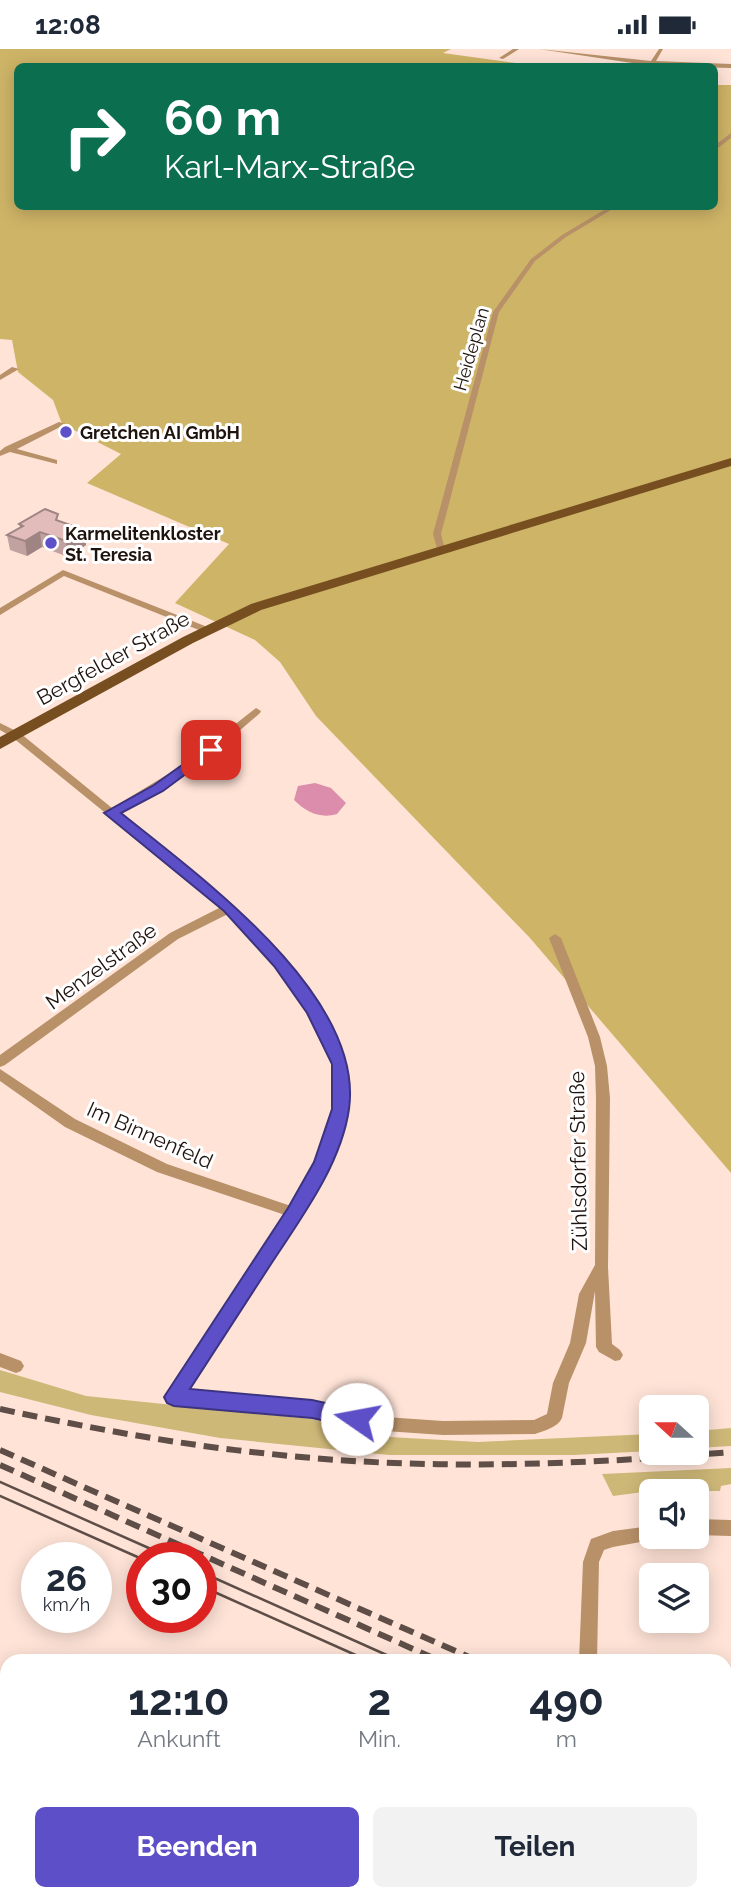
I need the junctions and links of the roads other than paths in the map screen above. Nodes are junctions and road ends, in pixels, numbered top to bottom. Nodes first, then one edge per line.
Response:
1 (517, 49) edge
2 (541, 49) edge
3 (501, 58) dead end
4 (645, 63) edge
5 (608, 210) edge
6 (15, 369) dead end
7 (0, 378) edge
8 (62, 424) dead end
9 (4, 451) edge
10 (54, 462) dead end
11 (731, 462) edge
12 (441, 550) junction
13 (0, 612) edge
14 (207, 630) junction
15 (256, 711) dead end
16 (0, 726) edge
17 (16, 735) junction
18 (0, 744) edge
19 (111, 813) junction
20 (229, 908) junction
21 (555, 938) dead end
22 (0, 1062) edge
23 (0, 1075) edge
24 (294, 1213) junction
25 (602, 1265) junction
26 (615, 1355) dead end
27 (0, 1360) edge
28 (16, 1366) dead end
29 (380, 1423) joint
30 (709, 1527) edge
31 (731, 1528) edge
32 (639, 1536) edge
33 (588, 1654) edge

1 - 3 street
2 - 4 street
5 - 12 street, Heideplan
6 - 7 street
8 - 9 street
9 - 10 street
11 - 12 main road, Bergfelder Straße
12 - 14 main road, Bergfelder Straße
13 - 14 street
14 - 17 main road, Bergfelder Straße
15 - 19 street
16 - 17 street
17 - 18 main road, Bergfelder Straße
17 - 19 street
19 - 20 street
20 - 22 street, Menzelstraße
20 - 24 street
21 - 25 street, Zühlsdorfer Straße
23 - 24 street, Im Binnenfeld
24 - 29 street
25 - 26 street, Zühlsdorfer Straße
25 - 29 street, Zühlsdorfer Straße
27 - 28 street
30 - 31 street
32 - 33 street

